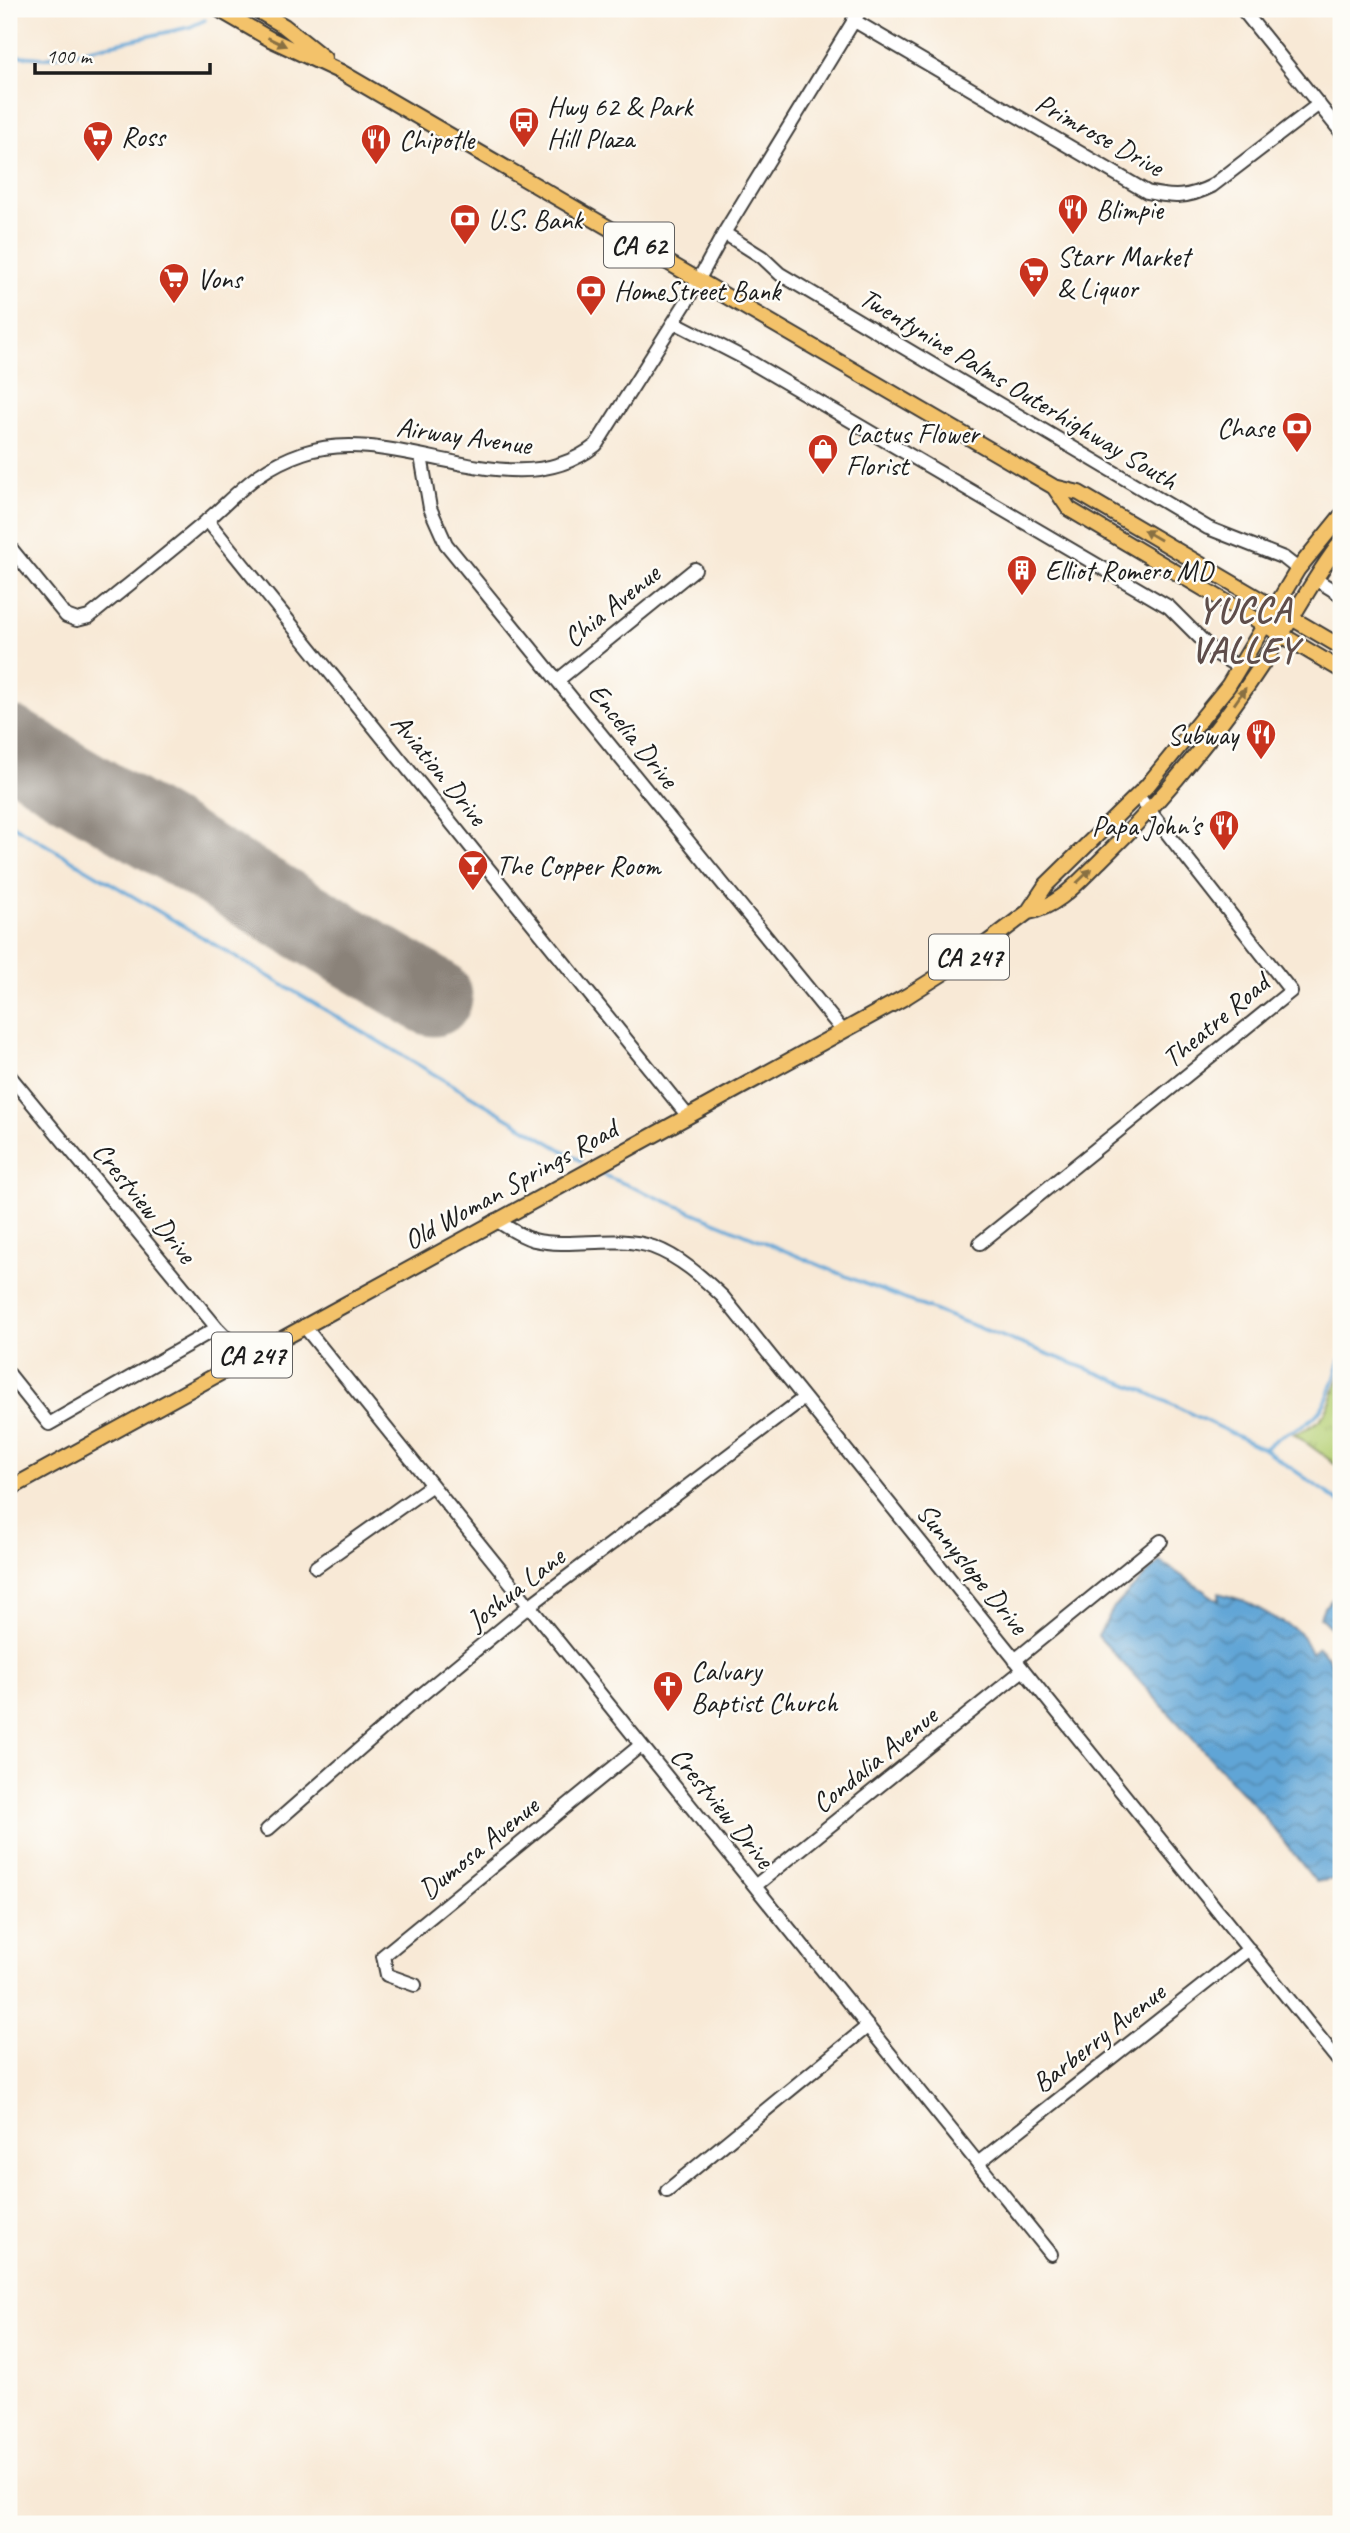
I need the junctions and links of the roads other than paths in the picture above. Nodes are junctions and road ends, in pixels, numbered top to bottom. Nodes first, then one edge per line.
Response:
1 (218, 9) edge
2 (255, 9) edge
3 (861, 9) edge
4 (1242, 9) edge
5 (853, 20) junction
6 (341, 72) junction
7 (1319, 104) junction
8 (1341, 132) edge
9 (724, 233) junction
10 (700, 280) junction
11 (674, 322) junction
12 (421, 456) junction
13 (1054, 487) junction
14 (1341, 516) edge
15 (207, 520) junction
16 (1341, 542) edge
17 (9, 546) edge
18 (695, 569) dead end
19 (1298, 569) junction
20 (1315, 579) junction
21 (1341, 595) edge
22 (1275, 607) junction
23 (1290, 616) junction
24 (1265, 625) junction
25 (1281, 634) junction
26 (1341, 647) edge
27 (1239, 667) junction
28 (1341, 670) edge
29 (558, 680) junction
30 (1138, 796) junction
31 (1150, 811) junction
32 (1028, 912) junction
33 (842, 1030) junction
34 (9, 1074) edge
35 (687, 1115) junction
36 (496, 1220) junction
37 (980, 1242) dead end
38 (304, 1326) junction
39 (217, 1328) junction
40 (246, 1358) junction
41 (9, 1374) edge
42 (804, 1398) junction
43 (432, 1485) junction
44 (9, 1489) edge
45 (1161, 1541) dead end
46 (316, 1567) dead end
47 (529, 1606) junction
48 (1019, 1665) junction
49 (641, 1745) junction
50 (267, 1830) dead end
51 (755, 1886) junction
52 (1249, 1949) junction
53 (415, 1985) dead end
54 (867, 2026) junction
55 (1341, 2064) edge
56 (978, 2163) junction
57 (667, 2191) dead end
58 (1051, 2254) dead end

1 -> 6 main road, CA 62
2 - 6 main road, CA 62
3 - 5 street, Airway Avenue
4 - 7 street
5 - 7 street, Primrose Drive
5 - 9 street, Airway Avenue
6 - 10 main road, CA 62
7 - 8 street
9 - 10 street, Airway Avenue
9 - 19 street, Twentynine Palms Outerhighway South
10 - 11 street, Airway Avenue
10 - 13 main road, CA 62
11 - 12 street, Airway Avenue
11 - 27 street
12 - 15 street, Airway Avenue
12 - 29 street, Encelia Drive
22 -> 13 main road, CA 62
13 - 24 main road, CA 62
14 - 19 main road
15 - 17 street, Airway Avenue
15 - 35 street, Aviation Drive
16 - 20 main road
18 - 29 street, Chia Avenue
19 - 22 main road
20 - 21 street
20 - 23 main road
22 - 23 main road, CA 62
22 - 24 main road, Old Woman Springs Road / CA 247
23 - 25 main road, Old Woman Springs Road / CA 247
23 - 26 main road, CA 62
24 - 25 main road, CA 62
24 - 27 main road, Old Woman Springs Road / CA 247
25 - 28 main road, CA 62
31 -> 25 main road, Old Woman Springs Road / CA 247
27 - 30 main road, Old Woman Springs Road / CA 247
29 - 33 street, Encelia Drive
30 - 31 street, Theatre Road
30 - 32 main road, Old Woman Springs Road / CA 247
32 -> 31 main road, Old Woman Springs Road / CA 247
31 - 37 street, Theatre Road
32 - 33 main road, Old Woman Springs Road / CA 247
33 - 35 main road, Old Woman Springs Road / CA 247
34 - 39 street, Crestview Drive
35 - 36 main road, Old Woman Springs Road / CA 247
36 - 38 main road, Old Woman Springs Road / CA 247
36 - 42 street, Sunnyslope Drive
38 - 40 main road, Old Woman Springs Road / CA 247
38 - 43 street, Crestview Drive
39 - 40 street, Crestview Drive
39 - 41 street
40 - 44 main road, Old Woman Springs Road / CA 247
42 - 47 street, Joshua Lane
42 - 48 street, Sunnyslope Drive
43 - 46 street
43 - 47 street, Crestview Drive
45 - 48 street, Condalia Avenue
47 - 49 street, Crestview Drive
47 - 50 street, Joshua Lane
48 - 51 street, Condalia Avenue
48 - 52 street, Sunnyslope Drive
49 - 51 street, Crestview Drive
49 - 53 street, Dumosa Avenue
51 - 54 street, Crestview Drive
52 - 55 street, Sunnyslope Drive
52 - 56 street, Barberry Avenue
54 - 56 street, Crestview Drive
54 - 57 street
56 - 58 street, Crestview Drive

